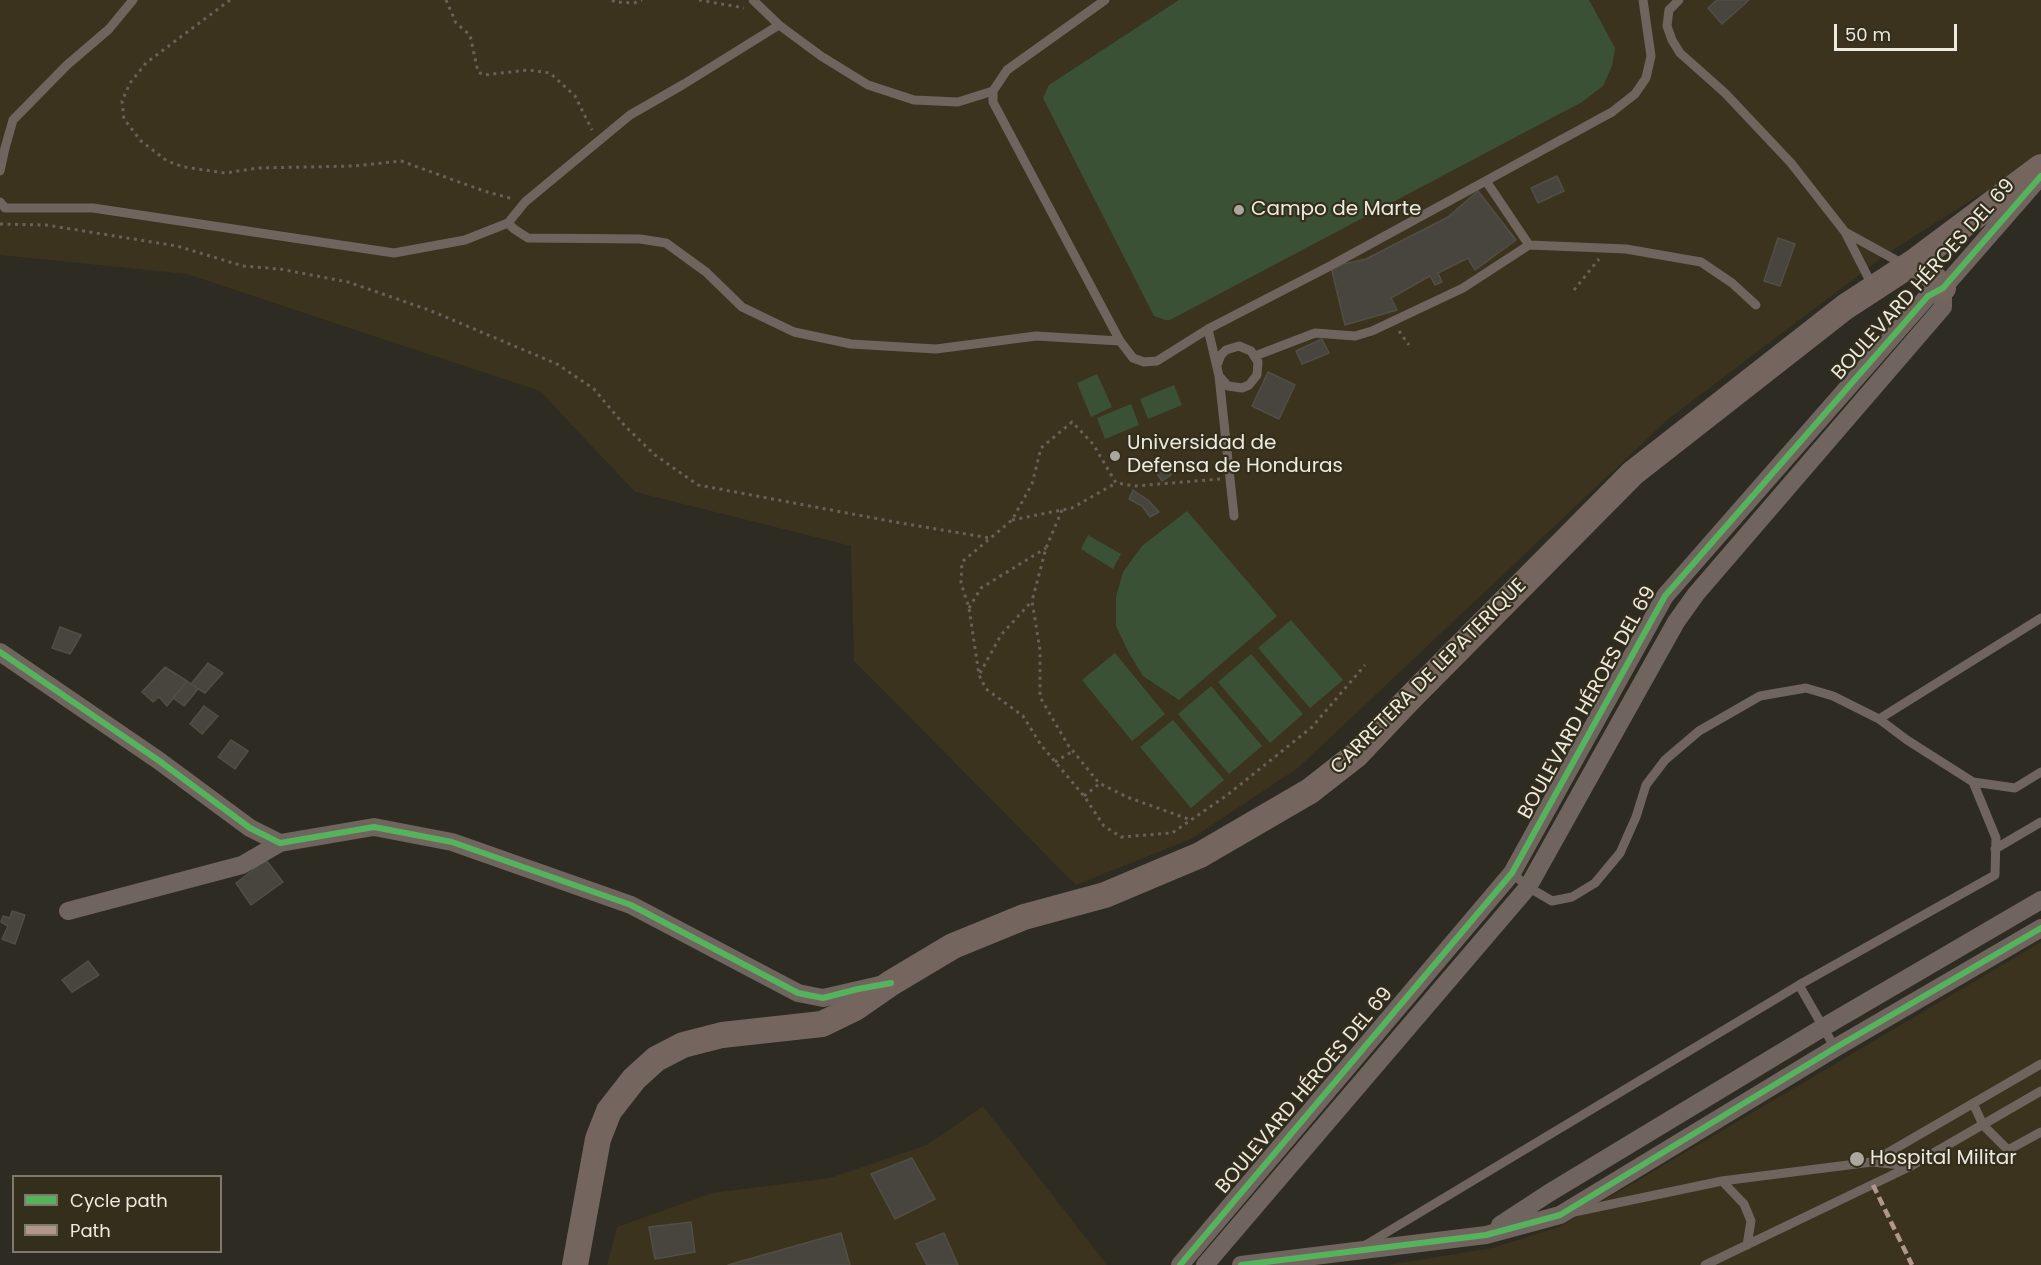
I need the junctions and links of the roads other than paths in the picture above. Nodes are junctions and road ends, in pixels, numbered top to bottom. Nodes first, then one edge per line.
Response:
1 (133, 0) edge
2 (1105, 0) edge
3 (1643, 0) edge
4 (1679, 0) edge
5 (756, 3) edge
6 (779, 25) junction
7 (993, 91) junction
8 (2041, 167) edge
9 (0, 171) edge
10 (2041, 176) edge
11 (1486, 181) junction
12 (0, 202) edge
13 (508, 223) junction
14 (1845, 232) junction
15 (1528, 245) junction
16 (1911, 265) junction
17 (1943, 288) junction
18 (1875, 290) junction
19 (1756, 305) dead end
20 (1208, 329) junction
21 (1120, 341) junction
22 (1256, 356) junction
23 (1218, 372) junction
24 (1234, 516) dead end
25 (2041, 618) edge
26 (0, 652) edge
27 (1879, 719) junction
28 (2041, 772) edge
29 (1973, 782) junction
30 (2041, 822) edge
31 (279, 843) junction
32 (1995, 849) junction
33 (1512, 873) junction
34 (1528, 887) junction
35 (2041, 900) edge
36 (68, 911) dead end
37 (2041, 928) edge
38 (891, 983) junction
39 (1798, 985) junction
40 (1822, 1028) junction
41 (1835, 1048) junction
42 (2041, 1064) edge
43 (2041, 1091) edge
44 (1974, 1103) junction
45 (1983, 1125) junction
46 (2041, 1132) edge
47 (1872, 1162) junction
48 (1911, 1166) junction
49 (1722, 1181) junction
50 (586, 1207) junction
51 (1560, 1215) junction
52 (1486, 1235) junction
53 (1747, 1245) junction
54 (1355, 1251) junction
55 (1207, 1262) edge
56 (1176, 1264) edge
57 (562, 1265) edge
58 (575, 1265) edge
59 (1232, 1265) edge
60 (1244, 1265) edge
61 (1705, 1265) edge

1 - 9 lane
2 - 7 lane
3 - 11 lane
4 - 14 lane
5 - 6 lane
6 - 7 lane
6 - 13 lane
7 - 21 lane
8 - 16 main road, CARRETERA DE LEPATERIQUE
10 - 17 street, BOULEVARD HÉROES DEL 69
11 - 15 lane
11 - 20 lane
12 - 13 lane
13 - 21 lane
14 - 16 lane
14 - 18 lane
15 - 19 lane
15 - 22 lane
16 - 17 main road
16 - 18 main road, CARRETERA DE LEPATERIQUE
17 - 33 street, BOULEVARD HÉROES DEL 69
17 - 34 street, BOULEVARD HÉROES DEL 69
18 - 38 main road, CARRETERA DE LEPATERIQUE
20 - 21 lane
20 - 23 lane
22 - 23 lane
22 - 23 lane
23 - 24 lane
25 - 27 lane
26 - 31 street
27 - 29 lane
27 - 34 lane
28 - 29 lane
29 - 32 lane
30 - 32 lane
31 - 36 street
31 - 38 street
32 - 39 lane
33 - 34 lane
33 - 56 street, BOULEVARD HÉROES DEL 69
34 - 55 street, BOULEVARD HÉROES DEL 69
35 - 40 street
37 - 41 street
38 - 50 main road, CARRETERA DE LEPATERIQUE
39 - 40 lane
39 - 54 lane
40 - 41 lane
40 - 52 street
41 - 51 street
42 - 44 lane
43 - 45 lane
44 - 45 lane
44 - 47 lane
45 - 46 lane
45 - 48 lane
47 - 48 lane
47 - 49 lane
48 - 53 lane
49 - 51 lane
49 - 53 lane
50 - 57 main road, CARRETERA DE LEPATERIQUE
50 - 58 main road, CARRETERA DE LEPATERIQUE
51 - 52 street
52 - 54 street
53 - 61 lane
54 - 60 street
55 - 56 street, BOULEVARD HÉROES DEL 69
55 - 59 street, BOULEVARD HÉROES DEL 69

